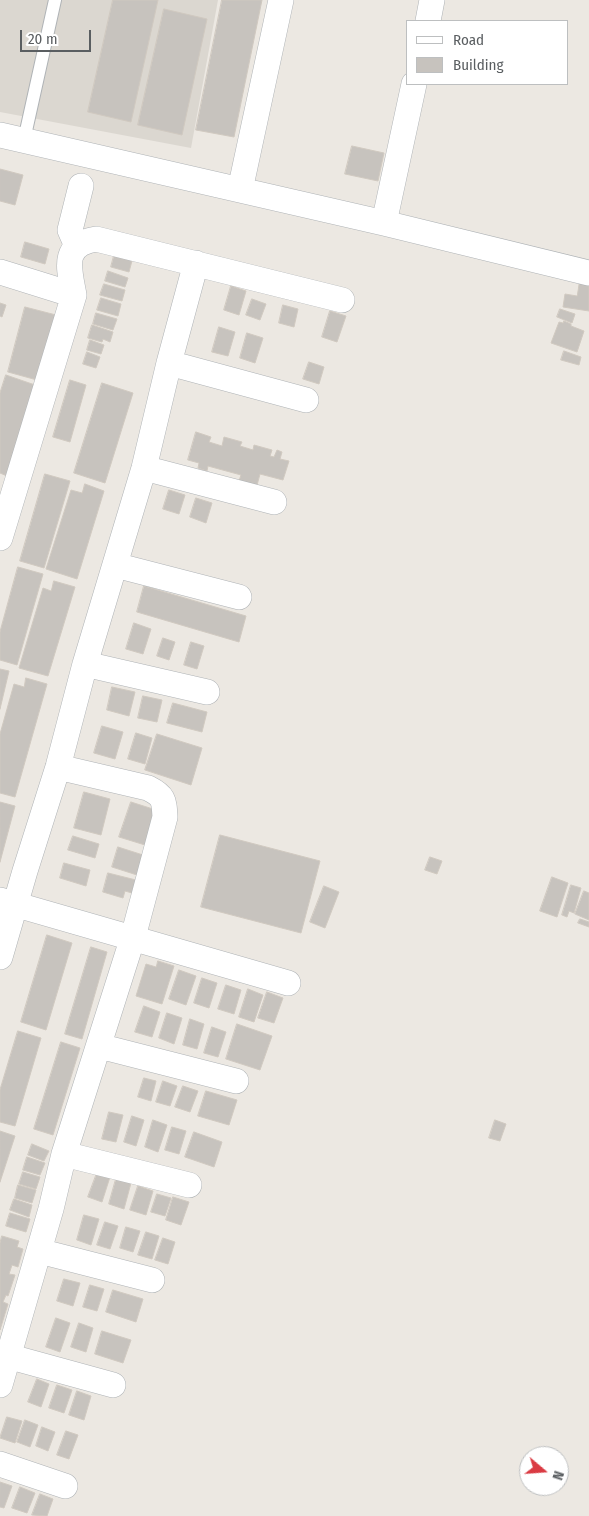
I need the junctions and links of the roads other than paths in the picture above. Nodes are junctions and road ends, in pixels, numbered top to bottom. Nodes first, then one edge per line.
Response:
1 (54, 0) edge
2 (280, 0) edge
3 (432, 0) edge
4 (428, 20) edge
5 (414, 85) edge
6 (0, 135) edge
7 (24, 140) junction
8 (81, 186) dead end
9 (240, 190) junction
10 (384, 223) junction
11 (77, 246) junction
12 (196, 263) junction
13 (0, 272) edge
14 (589, 273) edge
15 (74, 295) junction
16 (342, 300) dead end
17 (169, 363) junction
18 (306, 400) dead end
19 (144, 468) junction
20 (274, 502) dead end
21 (0, 538) edge
22 (115, 565) junction
23 (240, 597) dead end
24 (85, 664) junction
25 (207, 692) dead end
26 (58, 767) junction
27 (7, 902) edge
28 (133, 937) junction
29 (0, 957) edge
30 (288, 982) dead end
31 (99, 1046) junction
32 (236, 1081) dead end
33 (64, 1154) junction
34 (189, 1185) dead end
35 (39, 1251) junction
36 (152, 1280) dead end
37 (4, 1355) edge
38 (0, 1385) edge
39 (114, 1385) dead end
40 (0, 1464) edge
41 (65, 1486) dead end

1 - 7 lane
2 - 9 street
3 - 4 street
5 - 10 street
6 - 7 street
7 - 9 street
8 - 11 street
9 - 10 street
10 - 14 street
11 - 12 street
11 - 15 street
12 - 16 street
12 - 17 street
13 - 15 street
15 - 21 street
17 - 18 street
17 - 19 street
19 - 20 street
19 - 22 street
22 - 23 street
22 - 24 street
24 - 25 street
24 - 26 street
26 - 27 street
26 - 28 street
27 - 28 street
27 - 29 street
28 - 30 street
28 - 31 street
31 - 32 street
31 - 33 street
33 - 34 street
33 - 35 street
35 - 36 street
35 - 37 street
37 - 38 street
37 - 39 street
40 - 41 street

